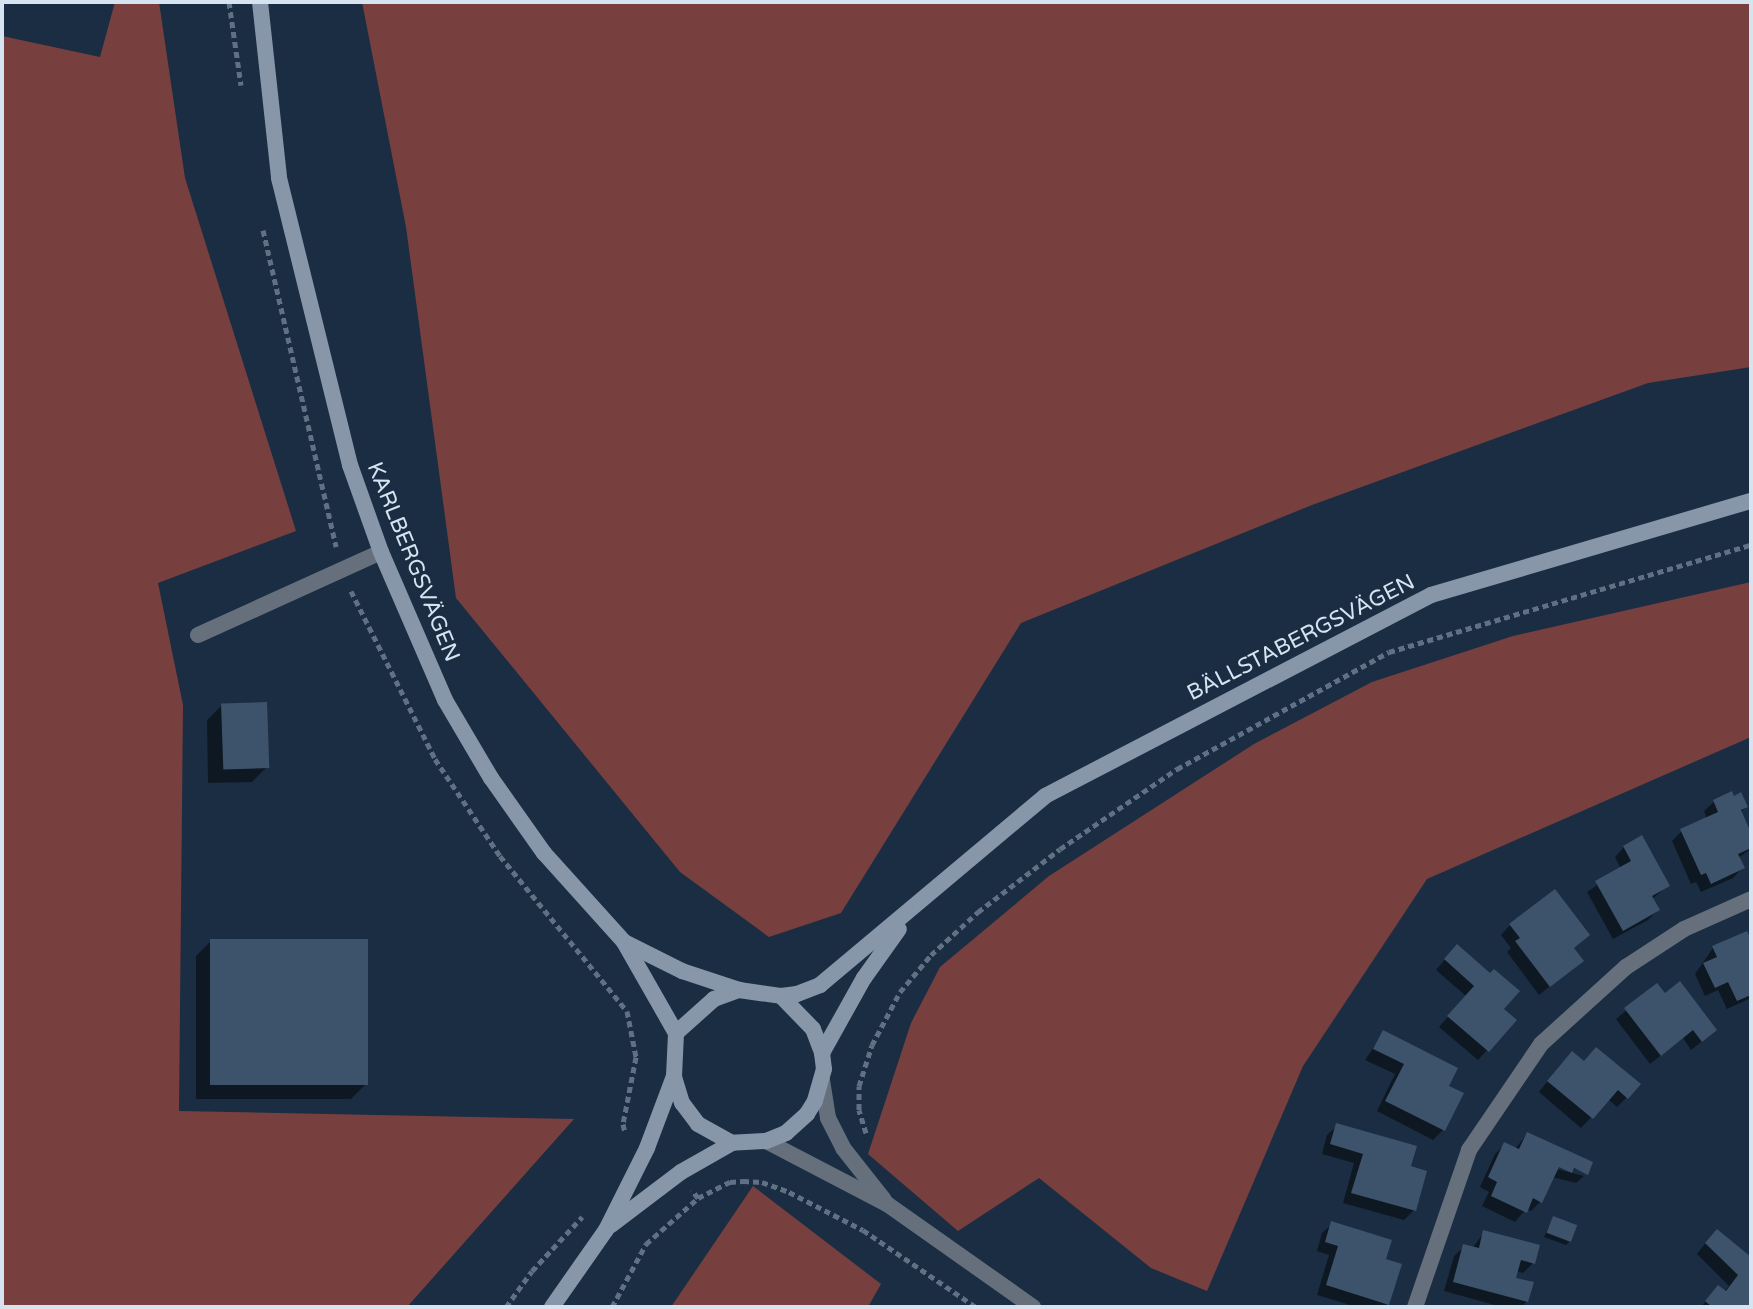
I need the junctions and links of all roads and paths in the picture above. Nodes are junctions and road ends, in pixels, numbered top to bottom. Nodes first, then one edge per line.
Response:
1 (260, 2) edge
2 (1751, 501) edge
3 (1751, 545) edge
4 (381, 552) junction
5 (198, 635) dead end
6 (1751, 899) edge
7 (916, 906) junction
8 (624, 942) junction
9 (739, 990) junction
10 (781, 996) junction
11 (676, 1033) junction
12 (822, 1053) junction
13 (674, 1076) junction
14 (822, 1080) junction
15 (866, 1133) dead end
16 (766, 1141) junction
17 (732, 1143) junction
18 (698, 1198) dead end
19 (887, 1204) junction
20 (592, 1206) dead end
21 (606, 1230) junction
22 (506, 1307) edge
23 (552, 1307) edge
24 (976, 1307) edge
25 (1033, 1307) edge
26 (1415, 1307) edge

1 - 4 street, KARLBERGSVÄGEN
2 - 7 street, BÄLLSTABERGSVÄGEN
3 - 15 path
4 - 5 street
4 - 8 street, KARLBERGSVÄGEN
6 - 26 street
7 - 10 street, BÄLLSTABERGSVÄGEN
7 - 12 street, BÄLLSTABERGSVÄGEN
8 - 9 street, KARLBERGSVÄGEN
8 - 11 street, KARLBERGSVÄGEN
9 - 10 street, BÄLLSTABERGSVÄGEN
9 - 11 street
10 - 12 street, BÄLLSTABERGSVÄGEN
11 - 13 street, BÄLLSTABERGSVÄGEN
12 - 14 street, BÄLLSTABERGSVÄGEN
13 - 17 street, BÄLLSTABERGSVÄGEN
13 - 21 street, BÄLLSTABERGSVÄGEN
14 - 16 street, BÄLLSTABERGSVÄGEN
14 - 19 street
16 - 17 street, BÄLLSTABERGSVÄGEN
16 - 19 street
17 - 21 street, BÄLLSTABERGSVÄGEN
18 - 24 path
19 - 25 street
20 - 22 path
21 - 23 street, BÄLLSTABERGSVÄGEN

